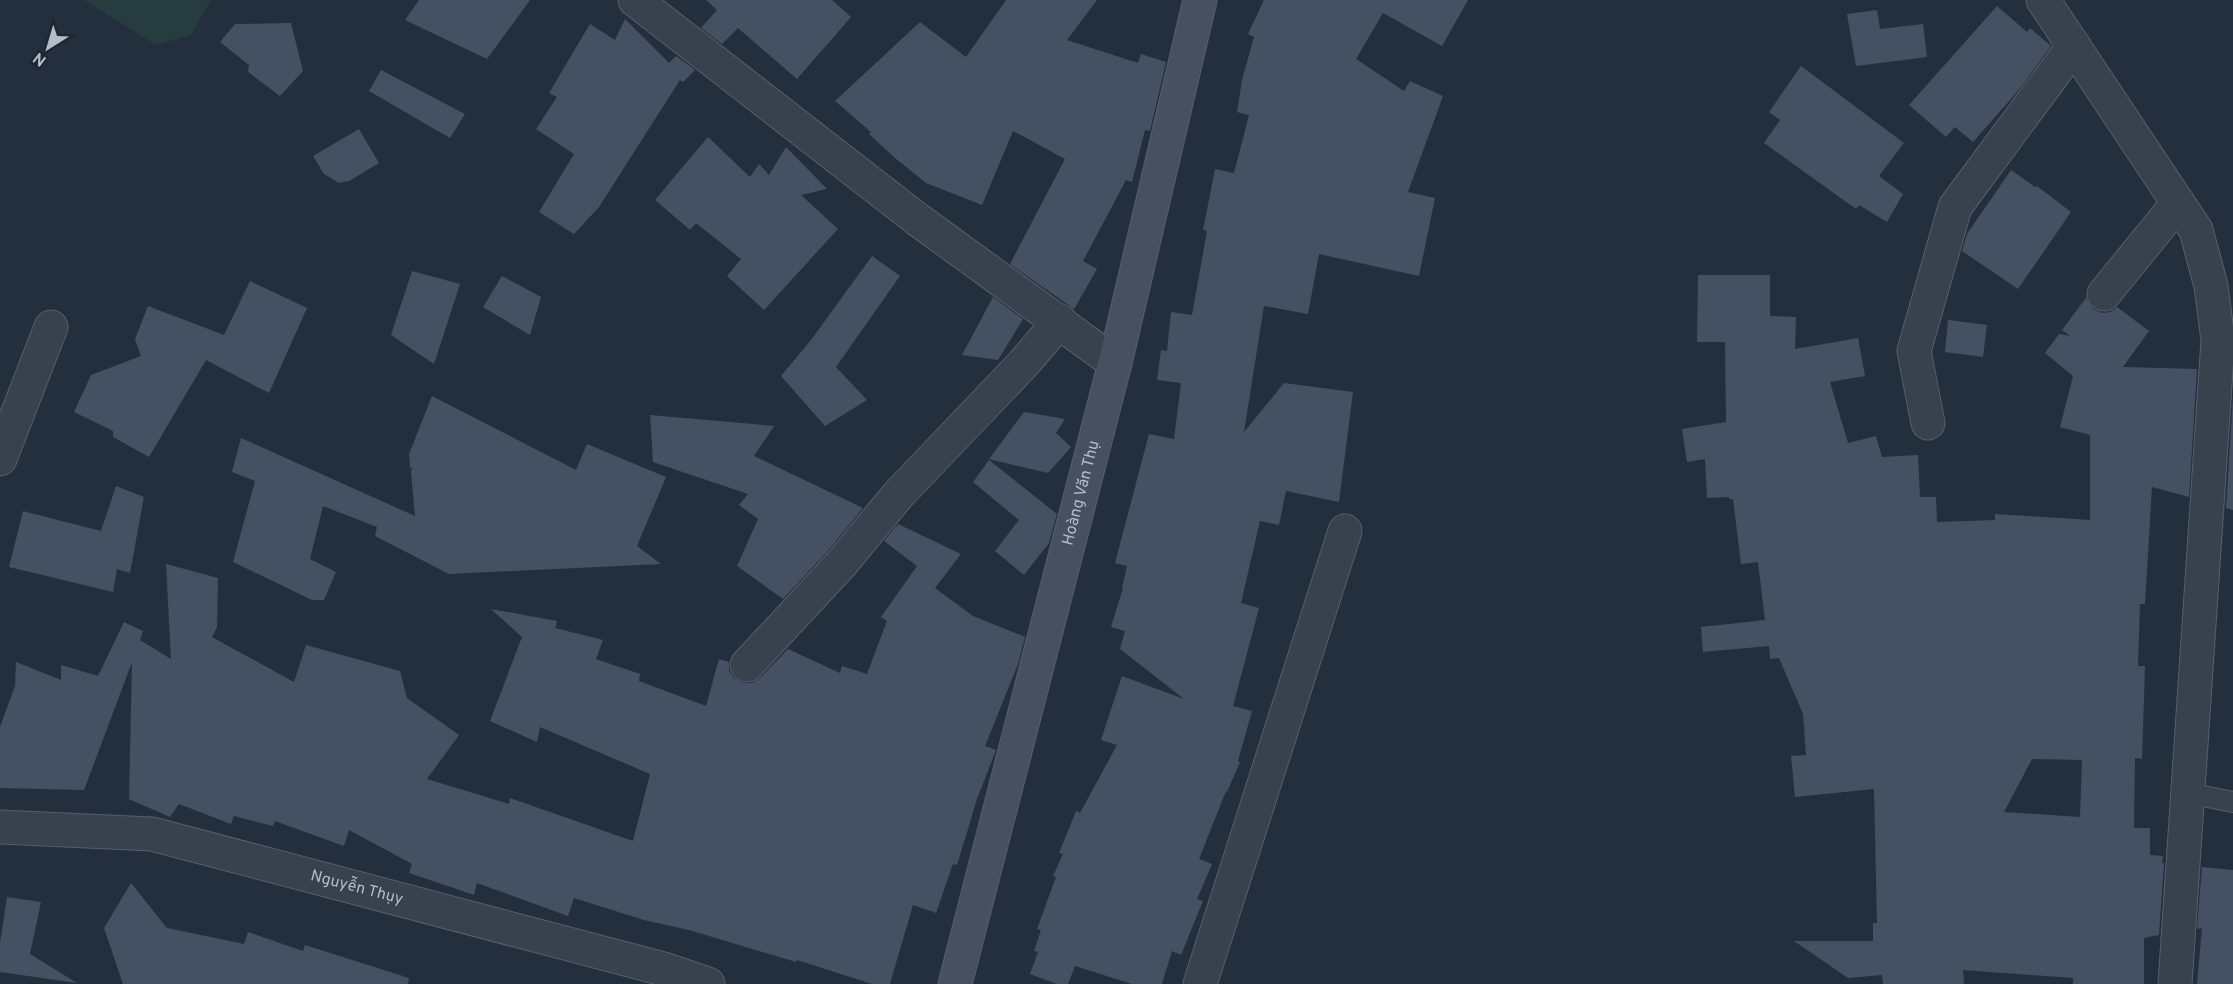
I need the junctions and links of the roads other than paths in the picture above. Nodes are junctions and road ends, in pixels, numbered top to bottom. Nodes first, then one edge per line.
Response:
1 (635, 0) edge
2 (1200, 0) edge
3 (2043, 0) edge
4 (2074, 46) junction
5 (2178, 203) junction
6 (2104, 294) dead end
7 (1060, 321) junction
8 (51, 327) dead end
9 (1116, 363) junction
10 (1928, 423) dead end
11 (0, 459) edge
12 (1345, 531) dead end
13 (747, 665) dead end
14 (2188, 793) junction
15 (2233, 802) edge
16 (0, 827) edge
17 (708, 984) edge
18 (955, 984) edge
19 (1200, 984) edge
20 (2175, 984) edge

1 - 7 street
2 - 9 main road, Hoàng Văn Thụ
3 - 4 street
4 - 5 street
4 - 10 street
5 - 6 street
5 - 14 street
7 - 9 street
7 - 13 street
8 - 11 street
9 - 18 main road, Hoàng Văn Thụ
12 - 19 street
14 - 15 lane
14 - 20 street
16 - 17 street, Nguyễn Thụy

